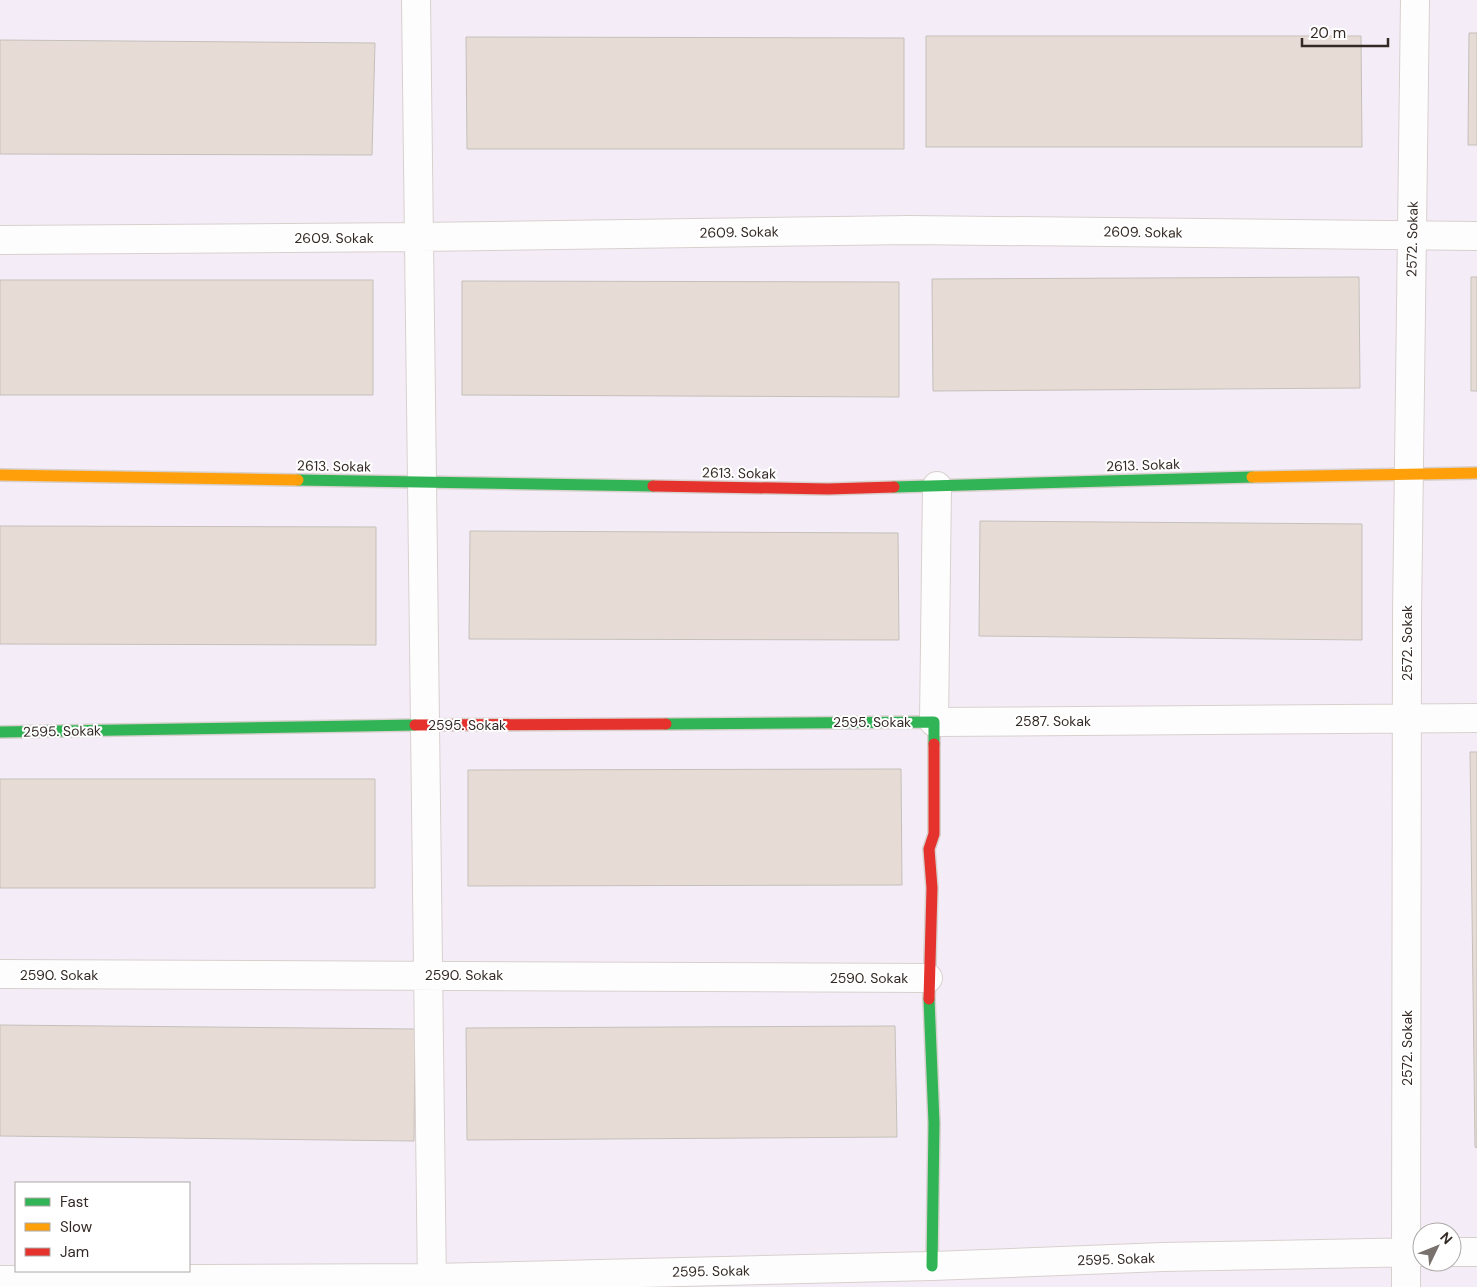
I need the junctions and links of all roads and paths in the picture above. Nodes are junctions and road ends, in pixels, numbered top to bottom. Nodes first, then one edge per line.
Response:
1 (416, 0) edge
2 (1415, 0) edge
3 (1412, 235) junction
4 (1477, 236) edge
5 (418, 237) junction
6 (0, 240) edge
7 (1409, 473) junction
8 (1477, 473) edge
9 (0, 475) edge
10 (422, 482) junction
11 (937, 486) junction
12 (1407, 718) junction
13 (1477, 718) edge
14 (934, 722) junction
15 (425, 725) junction
16 (0, 732) edge
17 (0, 974) edge
18 (428, 975) junction
19 (928, 978) junction
20 (1414, 1222) edge
21 (1412, 1252) edge
22 (1462, 1252) edge
23 (1477, 1252) edge
24 (1412, 1261) edge
25 (932, 1266) junction
26 (0, 1280) edge
27 (432, 1283) edge
28 (1406, 1287) edge

1 - 5 street
2 - 3 street, 2572. Sokak
3 - 4 street, 2609. Sokak
3 - 5 street, 2609. Sokak
3 - 7 street, 2572. Sokak
5 - 6 street, 2609. Sokak
5 - 10 street
7 - 8 street, 2613. Sokak
7 - 11 street, 2613. Sokak
7 - 12 street, 2572. Sokak
9 - 10 street, 2613. Sokak
10 - 11 street, 2613. Sokak
10 - 15 street
11 - 14 street
12 - 13 street
12 - 14 street, 2587. Sokak
12 - 20 street, 2572. Sokak
14 - 15 street, 2595. Sokak
14 - 19 street
15 - 16 street, 2595. Sokak
15 - 18 street
17 - 18 street, 2590. Sokak
18 - 19 street, 2590. Sokak
18 - 27 street
19 - 25 street
21 - 25 street, 2595. Sokak
22 - 23 street
24 - 28 street, 2572. Sokak
25 - 27 street, 2595. Sokak
26 - 27 street, 2595. Sokak

